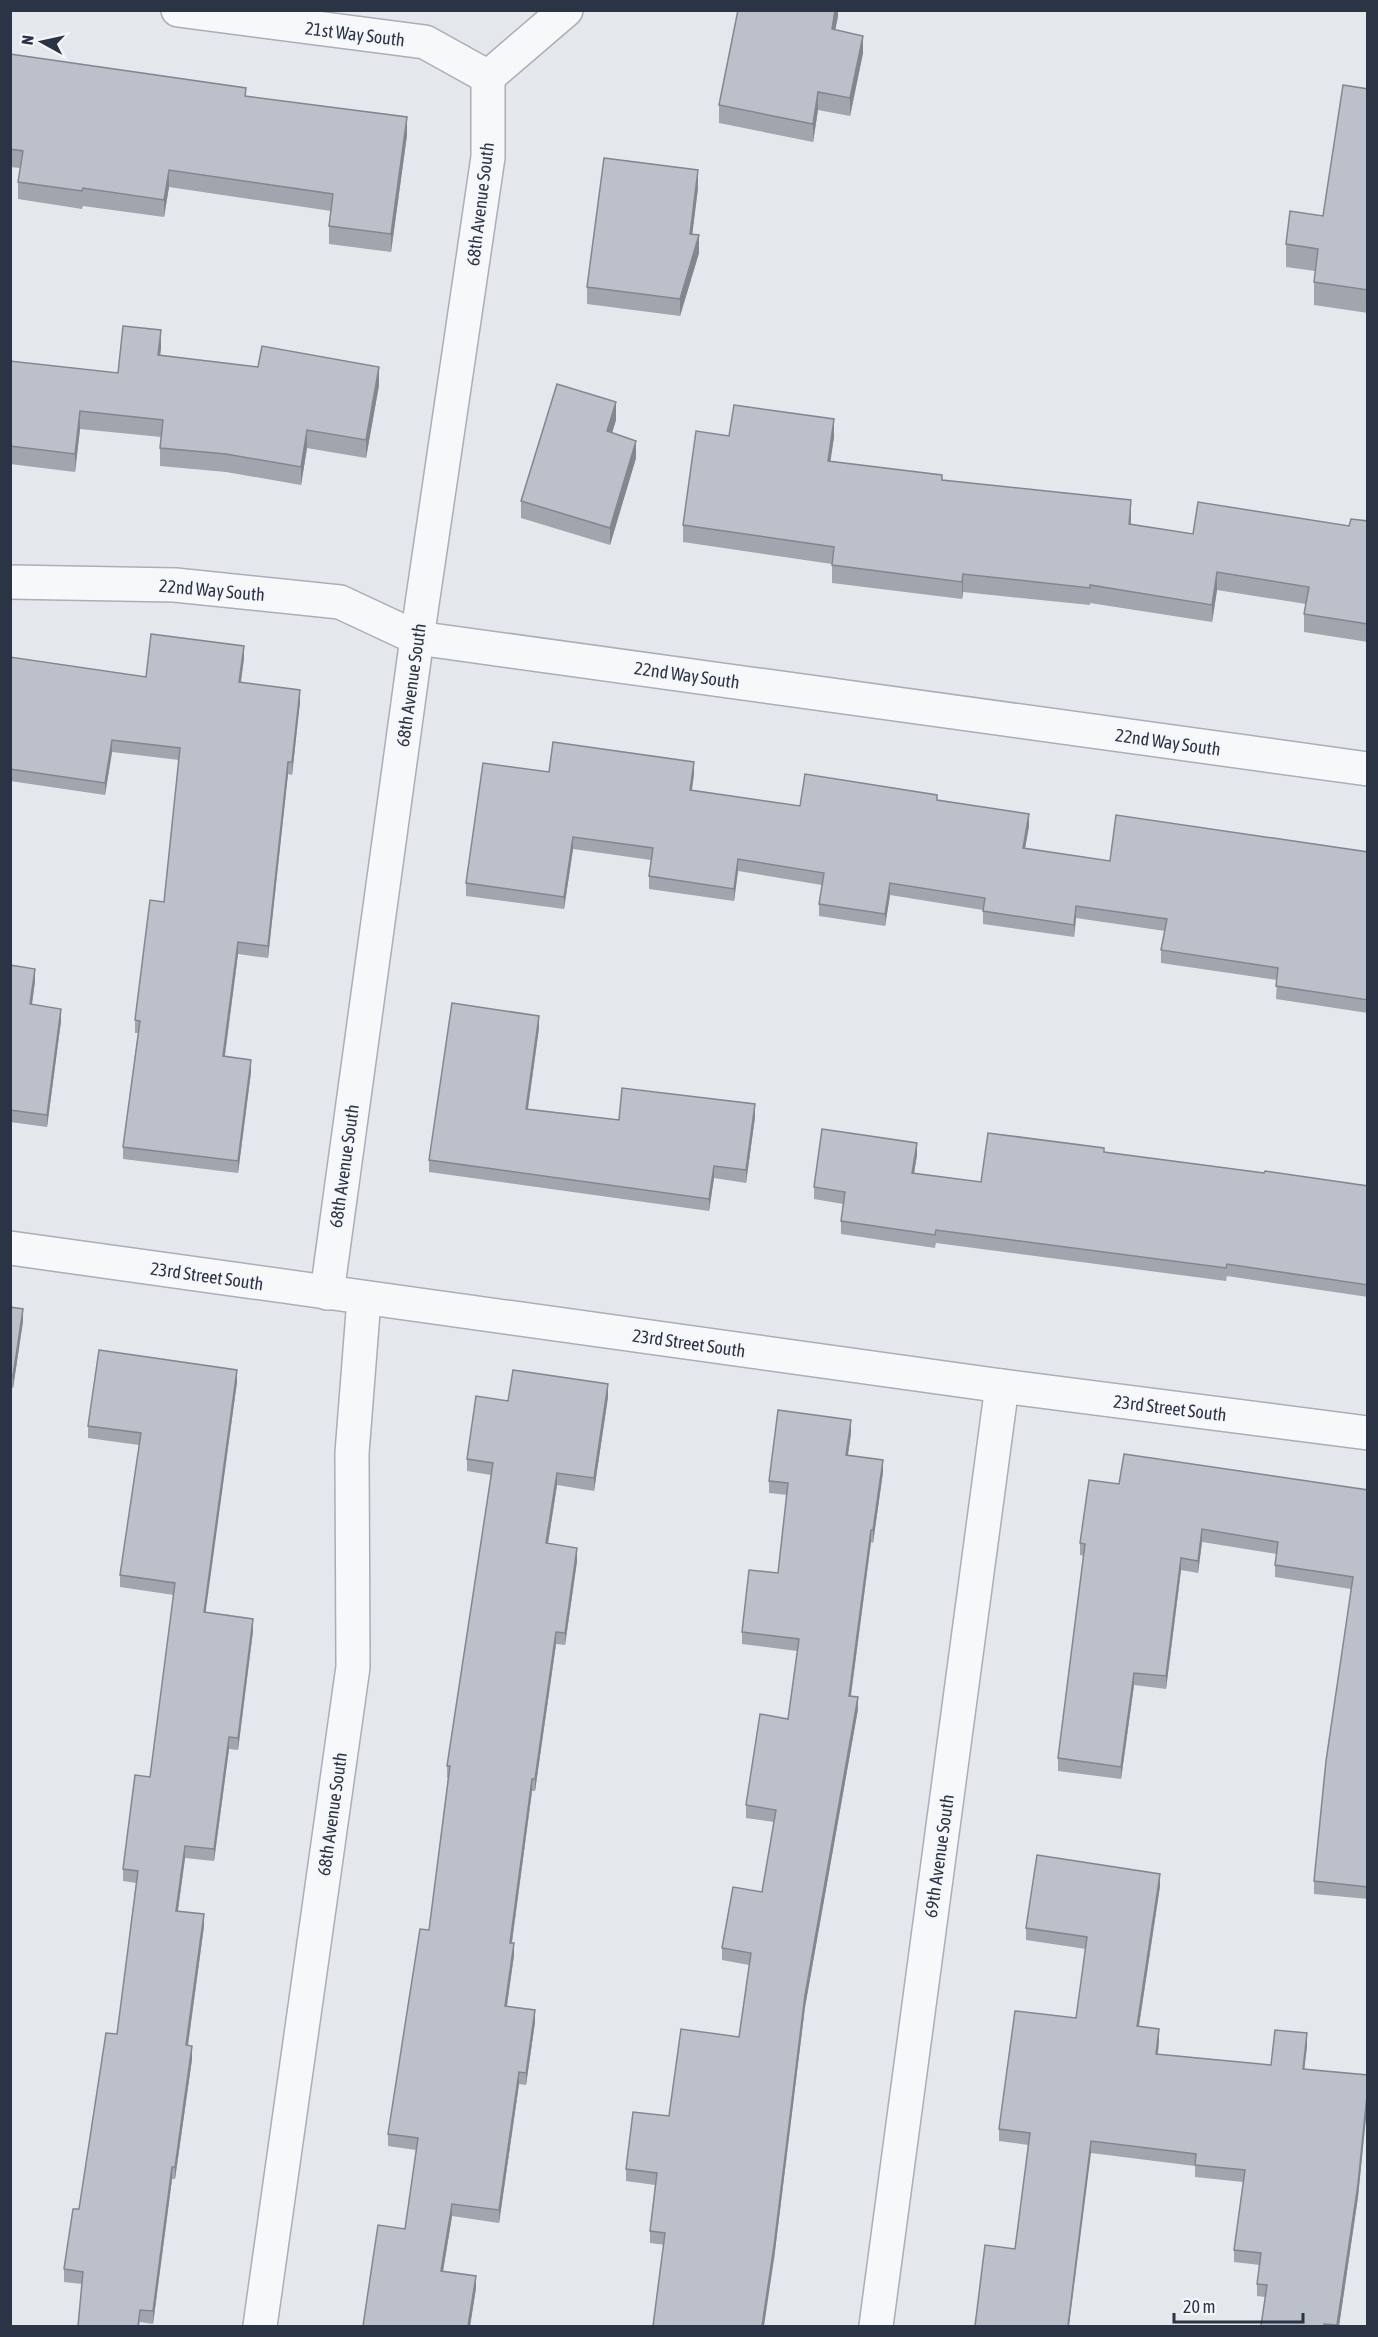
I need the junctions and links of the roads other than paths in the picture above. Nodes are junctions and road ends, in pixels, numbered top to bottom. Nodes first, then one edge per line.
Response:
1 (178, 10) edge
2 (566, 10) edge
3 (232, 14) edge
4 (488, 77) junction
5 (10, 582) edge
6 (417, 638) junction
7 (1368, 769) edge
8 (10, 1248) edge
9 (327, 1293) junction
10 (364, 1299) junction
11 (1002, 1386) junction
12 (1368, 1433) edge
13 (260, 2326) edge
14 (876, 2326) edge

1 - 3 street, 21st Way South
2 - 4 street
3 - 4 street, 21st Way South
4 - 6 street, 68th Avenue South
5 - 6 street, 22nd Way South
6 - 7 street, 22nd Way South
6 - 9 street, 68th Avenue South
8 - 9 street, 23rd Street South
9 - 10 street, 23rd Street South
10 - 11 street, 23rd Street South
10 - 13 street, 68th Avenue South
11 - 12 street, 23rd Street South
11 - 14 street, 69th Avenue South

